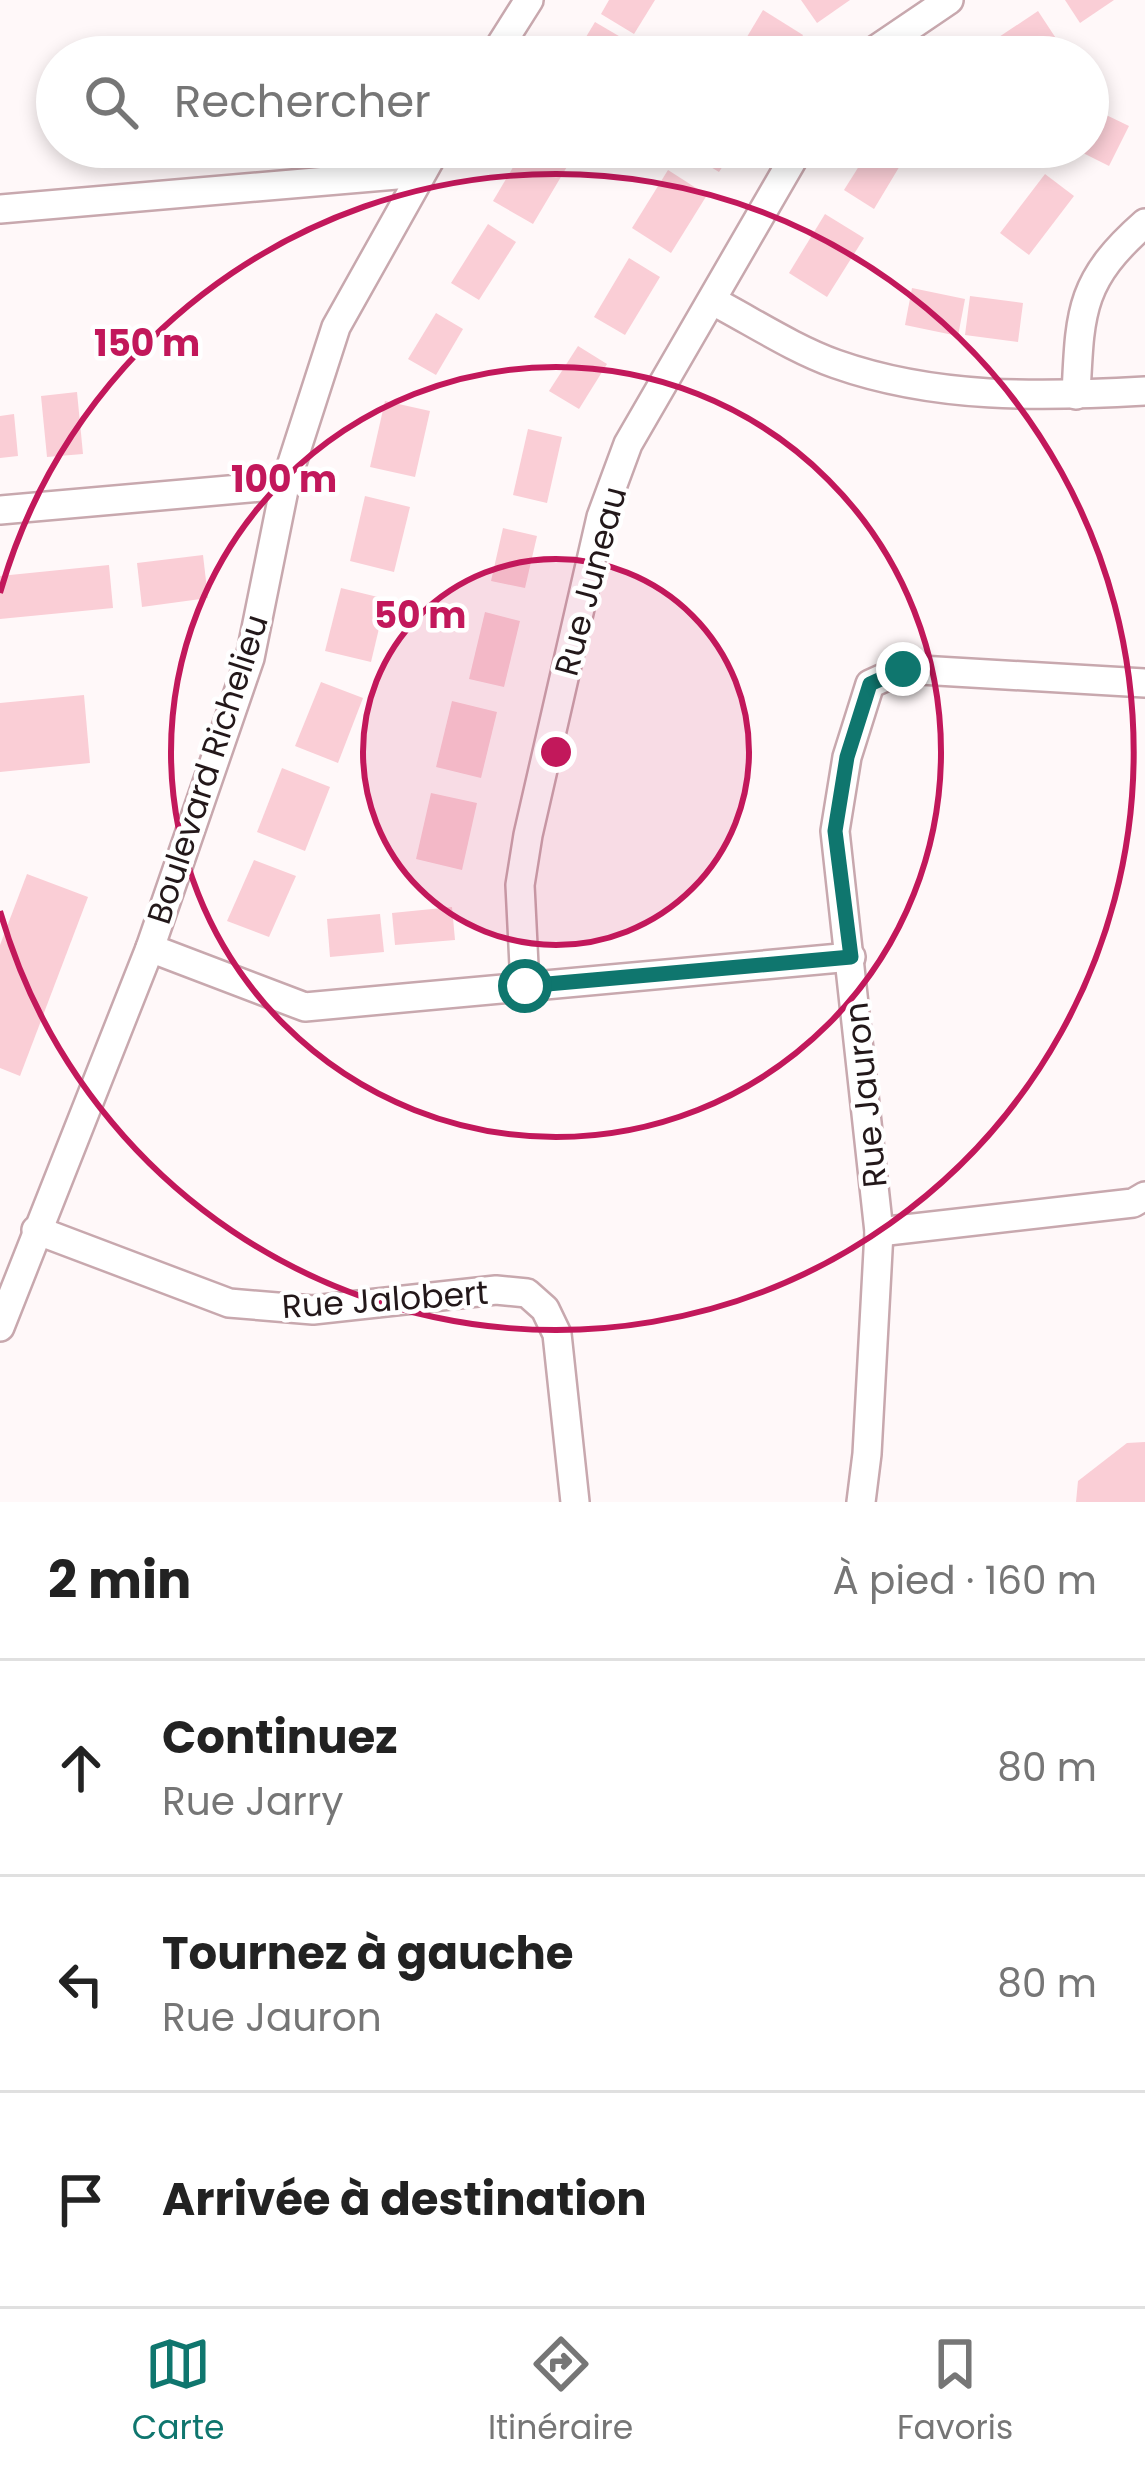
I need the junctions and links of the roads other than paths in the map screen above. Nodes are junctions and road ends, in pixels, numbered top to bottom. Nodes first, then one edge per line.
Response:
1 (530, 0) edge
2 (949, 0) edge
3 (507, 36) edge
4 (897, 36) edge
5 (423, 168) edge
6 (788, 168) edge
7 (420, 173) junction
8 (0, 209) edge
9 (1145, 223) edge
10 (713, 301) junction
11 (1145, 391) edge
12 (1076, 395) junction
13 (285, 485) junction
14 (0, 510) edge
15 (1145, 683) edge
16 (150, 948) junction
17 (851, 957) junction
18 (525, 986) junction
19 (1145, 1196) edge
20 (36, 1230) junction
21 (879, 1232) junction
22 (0, 1327) edge
23 (575, 1502) edge
24 (861, 1502) edge

1 - 3 street
2 - 4 street
5 - 7 street, Boulevard Richelieu
6 - 10 street, Rue Juneau
7 - 8 street
7 - 13 street, Boulevard Richelieu
9 - 12 street
10 - 12 street
10 - 18 street, Rue Juneau
11 - 12 street
13 - 14 street
13 - 16 street, Boulevard Richelieu
15 - 17 street, Rue Jauron
16 - 18 street
16 - 20 street, Boulevard Richelieu
17 - 18 street
17 - 21 street, Rue Jauron
19 - 21 street
20 - 22 street, Boulevard Richelieu
20 - 23 street, Rue Jalobert
21 - 24 street, Rue Jauron

